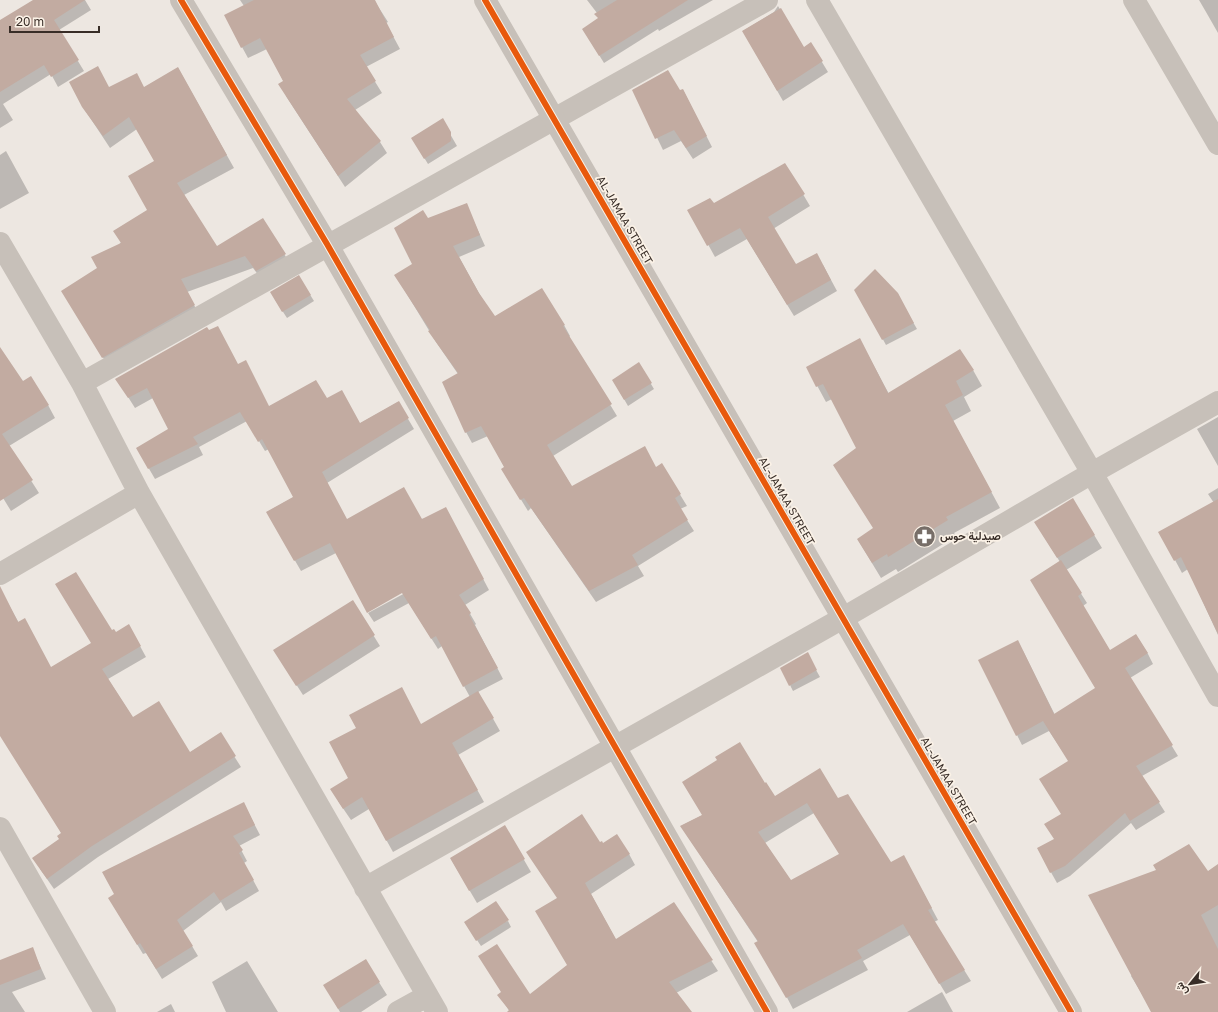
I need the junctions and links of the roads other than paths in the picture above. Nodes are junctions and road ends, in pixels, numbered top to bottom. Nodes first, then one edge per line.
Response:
1 (181, 0) edge
2 (485, 0) edge
3 (767, 0) edge
4 (817, 0) edge
5 (1134, 0) edge
6 (555, 120) junction
7 (1218, 144) edge
8 (0, 243) edge
9 (327, 244) junction
10 (82, 383) junction
11 (1218, 402) edge
12 (1092, 474) junction
13 (139, 493) junction
14 (0, 574) edge
15 (843, 618) junction
16 (1218, 696) edge
17 (614, 747) junction
18 (0, 828) edge
19 (365, 888) junction
20 (432, 1004) edge
21 (105, 1012) edge
22 (398, 1012) edge
23 (767, 1012) edge
24 (1071, 1012) edge

1 - 9 street
2 - 6 street, AL-JAMAA STREET
3 - 6 street
4 - 12 street
5 - 7 street
6 - 9 street
6 - 15 street, AL-JAMAA STREET
8 - 10 street
9 - 10 street
9 - 17 street
10 - 13 street
11 - 12 street
12 - 15 street
12 - 16 street
13 - 14 street
13 - 19 street
15 - 17 street
15 - 24 street, AL-JAMAA STREET
17 - 19 street
17 - 23 street
18 - 21 street
19 - 20 street
20 - 22 street

